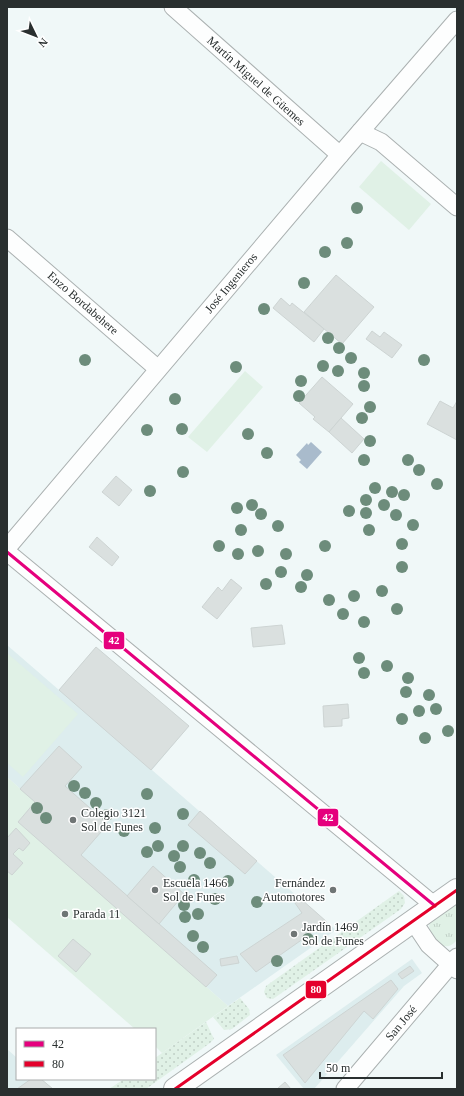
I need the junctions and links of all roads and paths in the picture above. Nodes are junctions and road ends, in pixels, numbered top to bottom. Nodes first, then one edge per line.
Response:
1 (173, 7) edge
2 (457, 20) edge
3 (360, 132) junction
4 (340, 155) junction
5 (457, 208) edge
6 (7, 238) edge
7 (158, 369) junction
8 (7, 548) edge
9 (7, 552) edge
10 (457, 890) edge
11 (435, 906) junction
12 (413, 921) junction
13 (455, 964) edge
14 (175, 1089) edge
15 (345, 1089) edge

1 - 4 street, Martín Miguel de Güemes
2 - 3 street, José Ingenieros
3 - 4 street, José Ingenieros
3 - 5 street
4 - 7 street, José Ingenieros
6 - 7 street, Enzo Bordabehere
7 - 8 street, José Ingenieros
9 - 11 street
10 - 11 main road
11 - 12 main road
12 - 13 street
12 - 14 main road
13 - 15 street, San José

